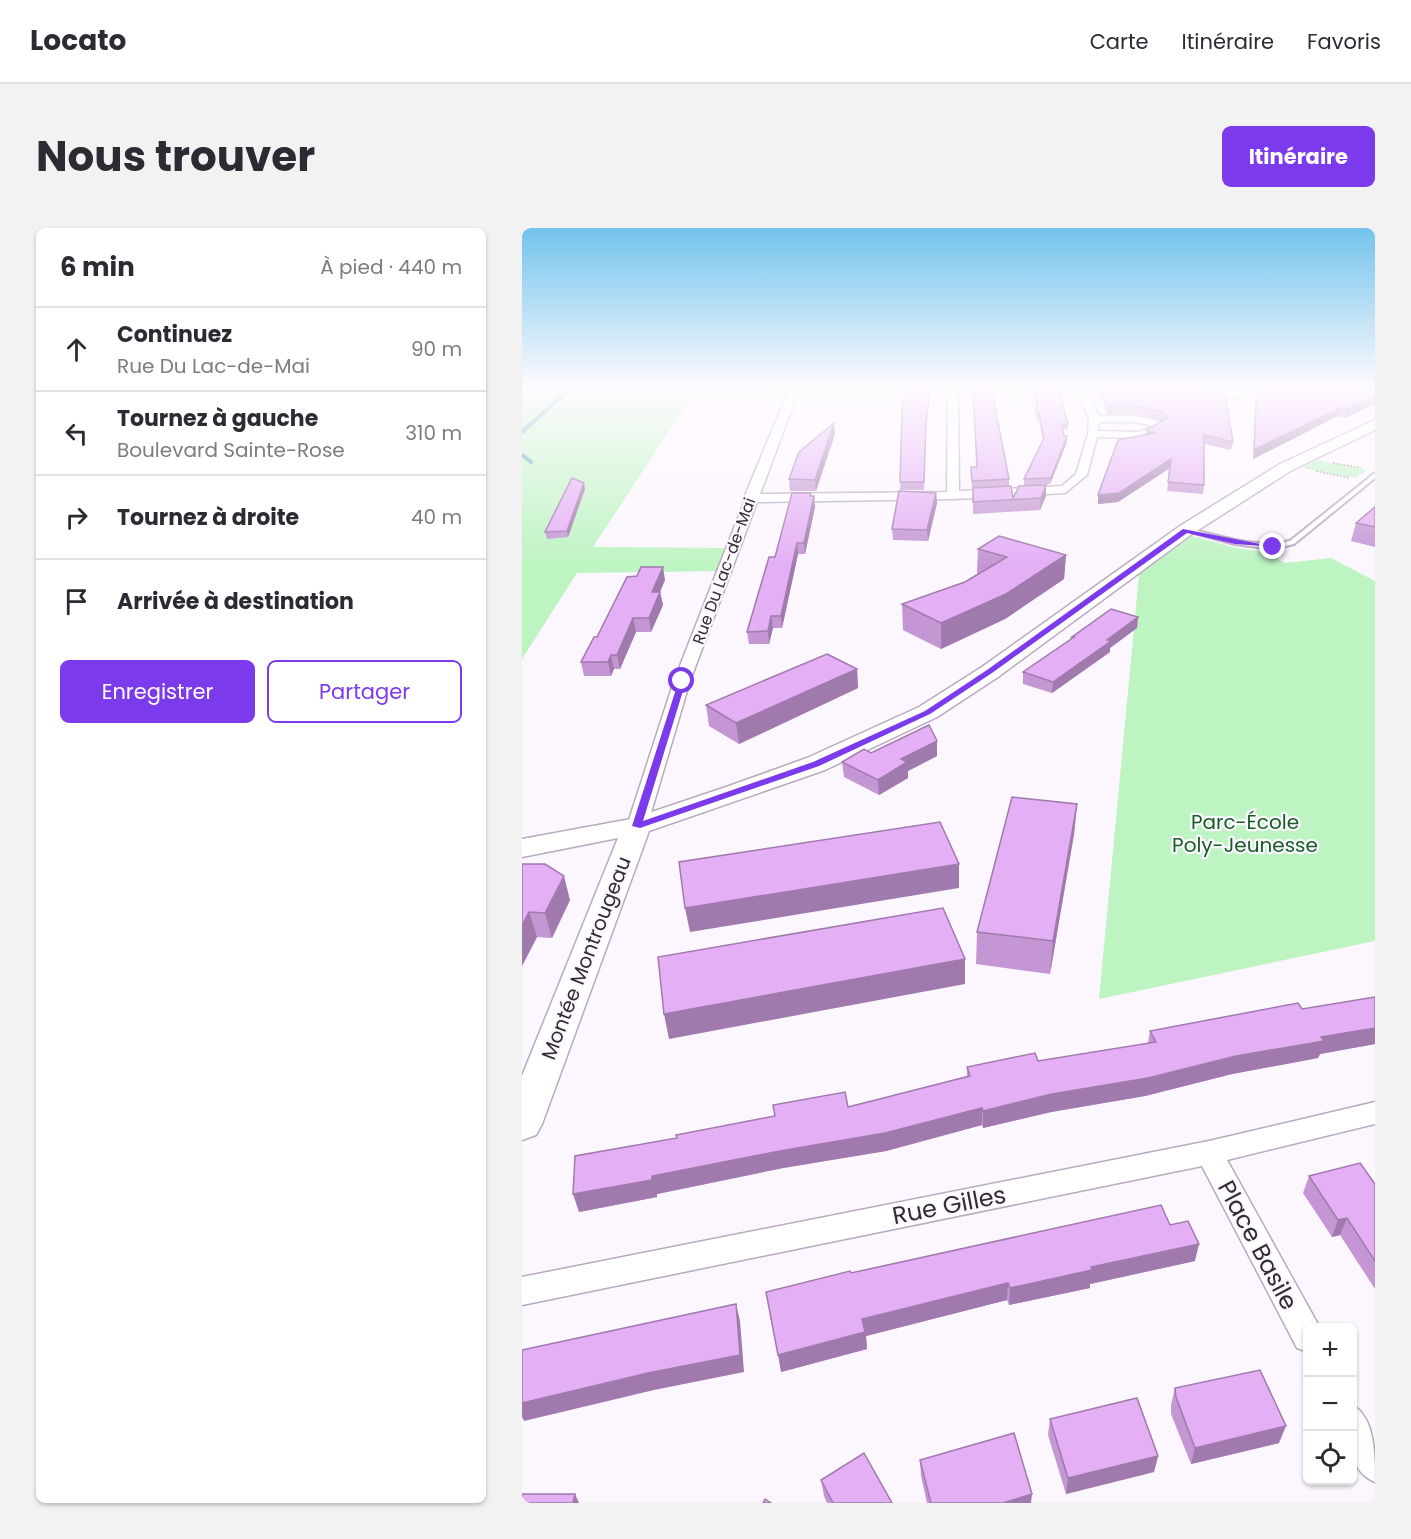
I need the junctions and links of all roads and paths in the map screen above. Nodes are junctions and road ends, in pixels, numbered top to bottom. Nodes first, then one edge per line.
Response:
1 (771, 446) edge
2 (953, 446) edge
3 (1089, 446) edge
4 (1330, 446) edge
5 (1298, 462) junction
6 (1364, 469) dead end
7 (1375, 476) edge
8 (1367, 482) junction
9 (953, 495) junction
10 (750, 498) junction
11 (1186, 531) junction
12 (637, 826) junction
13 (522, 848) edge
14 (1375, 1113) edge
15 (522, 1124) edge
16 (1209, 1153) junction
17 (522, 1291) edge
18 (1303, 1328) edge
19 (1357, 1430) edge
20 (1375, 1464) edge

1 - 10 street, Rue Du Lac-de-Mai
2 - 9 street
3 - 9 street
4 - 5 street
5 - 6 path
5 - 8 path
5 - 11 street
7 - 8 lane
8 - 11 lane
9 - 10 street
10 - 12 street, Rue Du Lac-de-Mai
11 - 12 street
12 - 13 street
12 - 15 street, Montée Montrougeau
14 - 16 street, Rue Gilles
16 - 17 street, Rue Gilles
16 - 18 street, Place Basile
19 - 20 street

